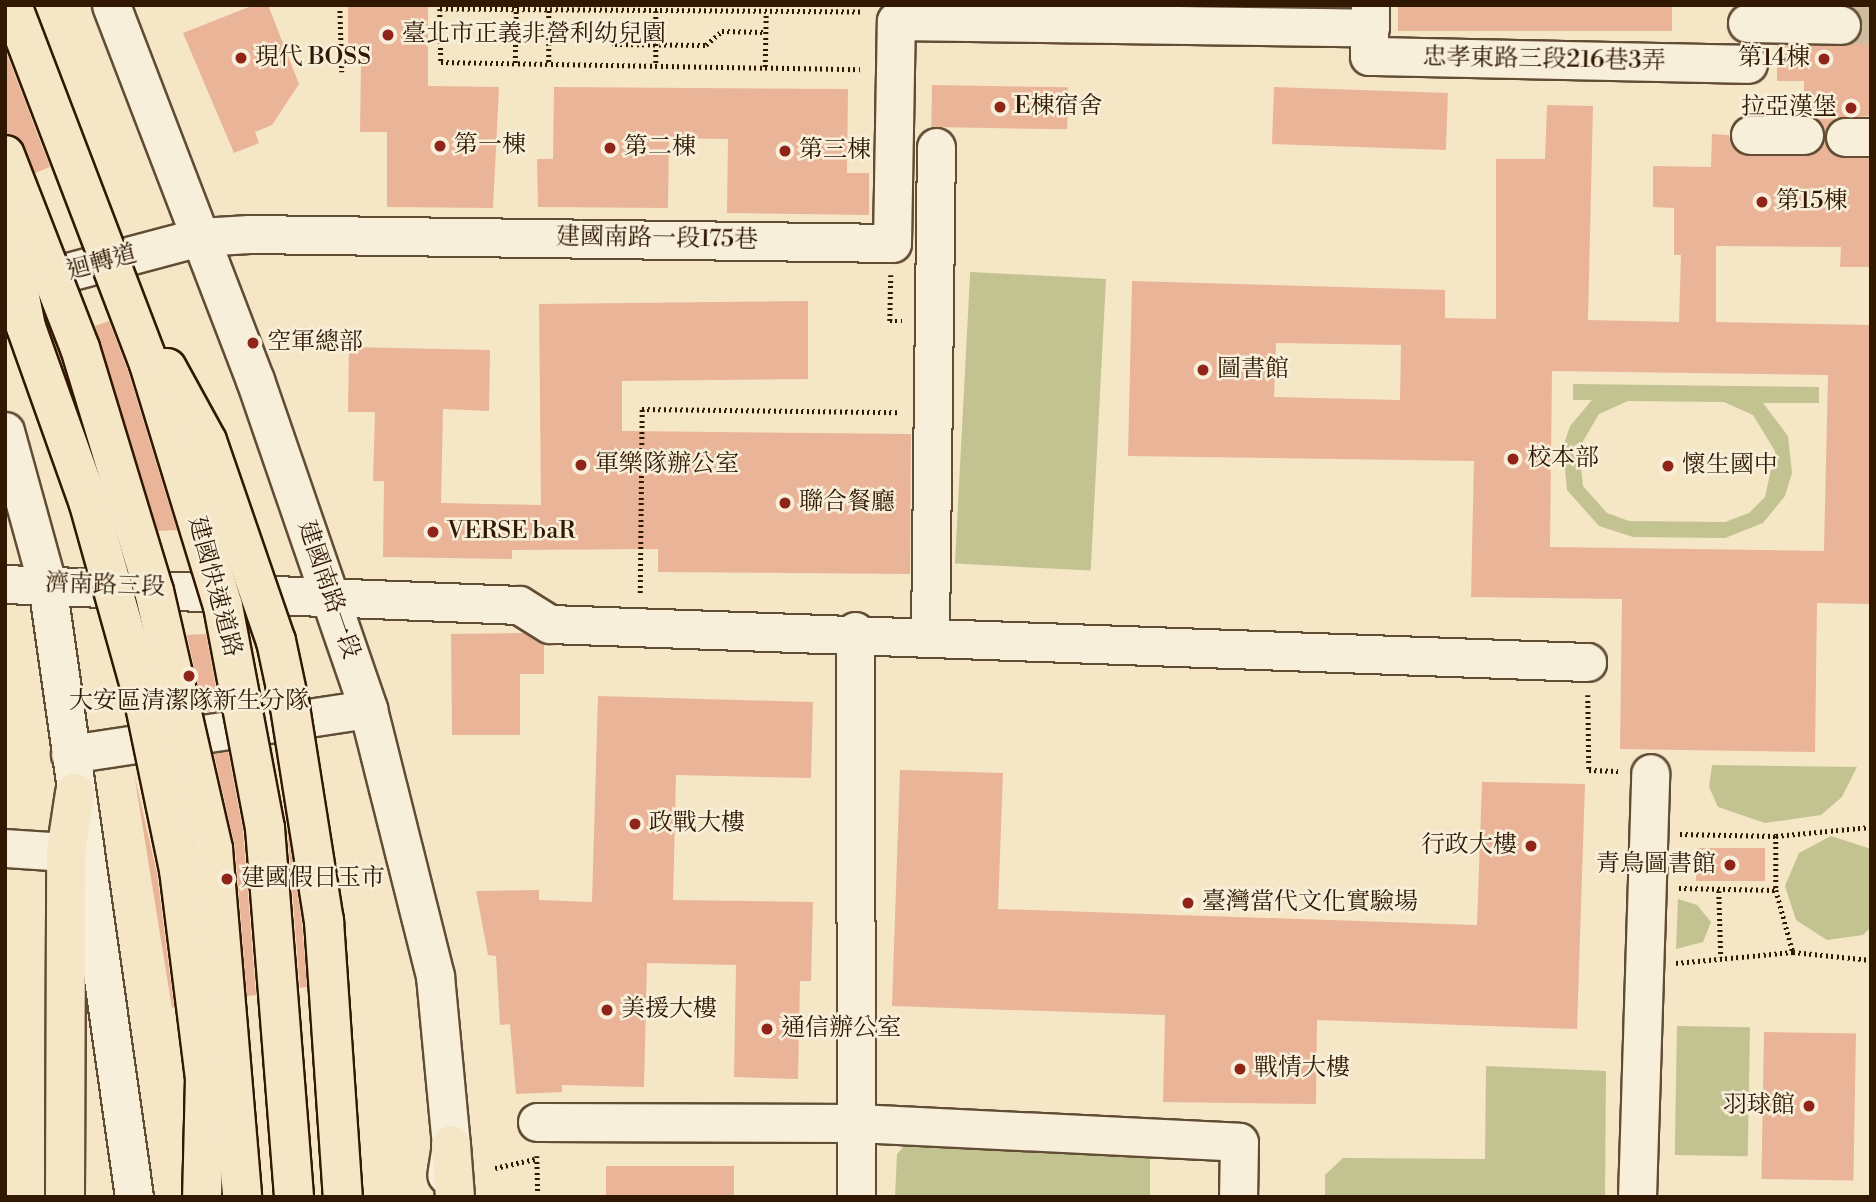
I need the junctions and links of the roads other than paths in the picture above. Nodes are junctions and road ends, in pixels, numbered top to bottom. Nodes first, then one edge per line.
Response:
1 (12, 5) edge
2 (111, 5) edge
3 (1370, 16) edge
4 (1747, 23) dead end
5 (1841, 25) tunnel mouth
6 (1748, 64) dead end
7 (1750, 135) dead end
8 (1804, 135) dead end
9 (936, 147) dead end
10 (5, 155) edge
11 (5, 222) edge
12 (200, 237) junction
13 (110, 264) junction
14 (5, 289) edge
15 (5, 431) edge
16 (5, 584) edge
17 (47, 584) junction
18 (330, 593) junction
19 (855, 631) junction
20 (930, 634) junction
21 (1587, 662) road end
22 (368, 709) junction
23 (70, 754) junction
24 (1650, 774) road end
25 (75, 793) junction
26 (5, 848) edge
27 (66, 852) junction
28 (537, 1122) dead end
29 (857, 1123) junction
30 (451, 1144) junction
31 (65, 1197) edge
32 (134, 1197) edge
33 (202, 1197) edge
34 (242, 1197) edge
35 (295, 1197) edge
36 (342, 1197) edge
37 (443, 1197) edge
38 (456, 1197) edge
39 (856, 1197) edge
40 (1238, 1197) edge
41 (1637, 1197) edge

1 - 13 main road, 建國快速道路, bridge
2 - 12 street, 建國南路一段
3 - 6 street, 忠孝東路三段216巷3弄
3 - 12 street, 建國南路一段175巷
4 - 5 street
7 - 8 street
9 - 20 street
10 - 34 main road, bridge
11 - 33 main road, bridge
12 - 14 street, 迴轉道
12 - 18 street, 建國南路一段
13 - 35 main road, 建國快速道路, bridge
13 - 36 main road, bridge
15 - 17 street
16 - 17 street, 濟南路三段
17 - 18 street, 濟南路三段
17 - 23 street
18 - 19 street, 濟南路三段
18 - 22 street, 建國南路一段
19 - 20 street, 濟南路三段
19 - 29 street
20 - 21 street, 濟南路三段
22 - 23 street
22 - 30 street, 建國南路一段
23 - 25 street
24 - 41 street
25 - 27 main road
25 - 32 street
26 - 27 street
27 - 31 main road
28 - 29 street
29 - 39 street
29 - 40 street
30 - 37 street, 建國南路一段
30 - 38 main road

